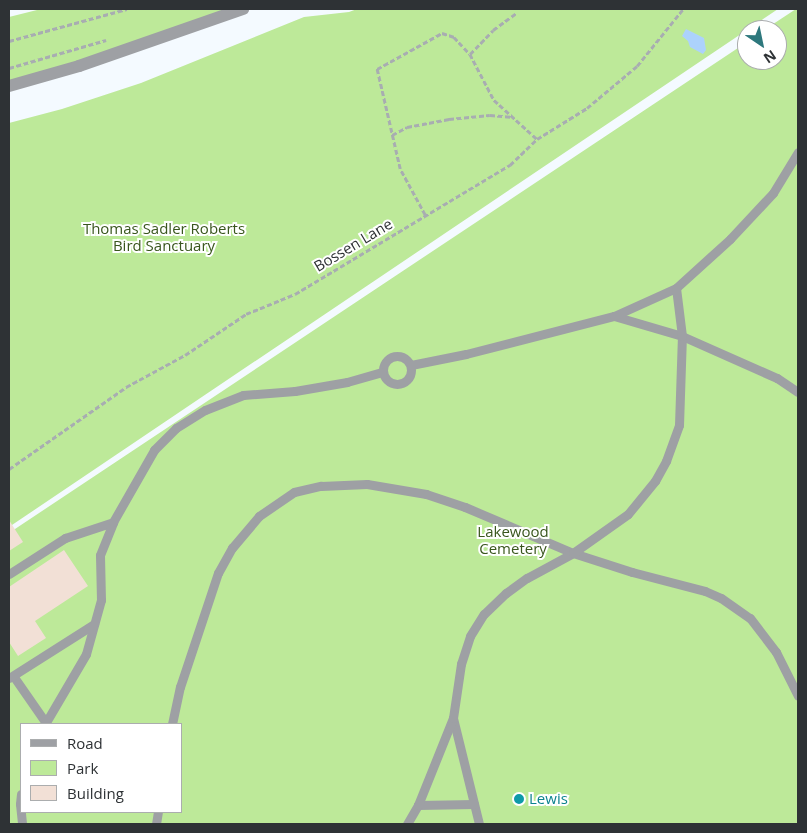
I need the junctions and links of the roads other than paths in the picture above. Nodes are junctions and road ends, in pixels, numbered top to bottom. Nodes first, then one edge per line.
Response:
1 (244, 9) edge
2 (9, 86) edge
3 (798, 152) edge
4 (676, 288) junction
5 (614, 316) junction
6 (682, 336) junction
7 (410, 365) junction
8 (382, 372) junction
9 (798, 392) edge
10 (113, 522) junction
11 (573, 553) junction
12 (9, 574) edge
13 (94, 624) junction
14 (11, 677) edge
15 (798, 696) edge
16 (453, 718) junction
17 (45, 723) edge
18 (47, 723) edge
19 (172, 723) edge
20 (474, 804) junction
21 (418, 805) junction
22 (407, 824) edge
23 (479, 824) edge

1 - 2 street
3 - 4 lane
4 - 5 lane
4 - 6 lane
5 - 6 lane
5 - 7 lane
6 - 9 lane
6 - 11 lane
7 - 8 lane
7 - 8 lane
8 - 10 lane
10 - 12 lane
10 - 13 lane
11 - 15 lane
11 - 16 lane
11 - 19 lane
13 - 14 lane
13 - 18 lane
14 - 17 lane
16 - 20 lane
16 - 21 lane
20 - 21 lane
20 - 23 lane
21 - 22 lane

